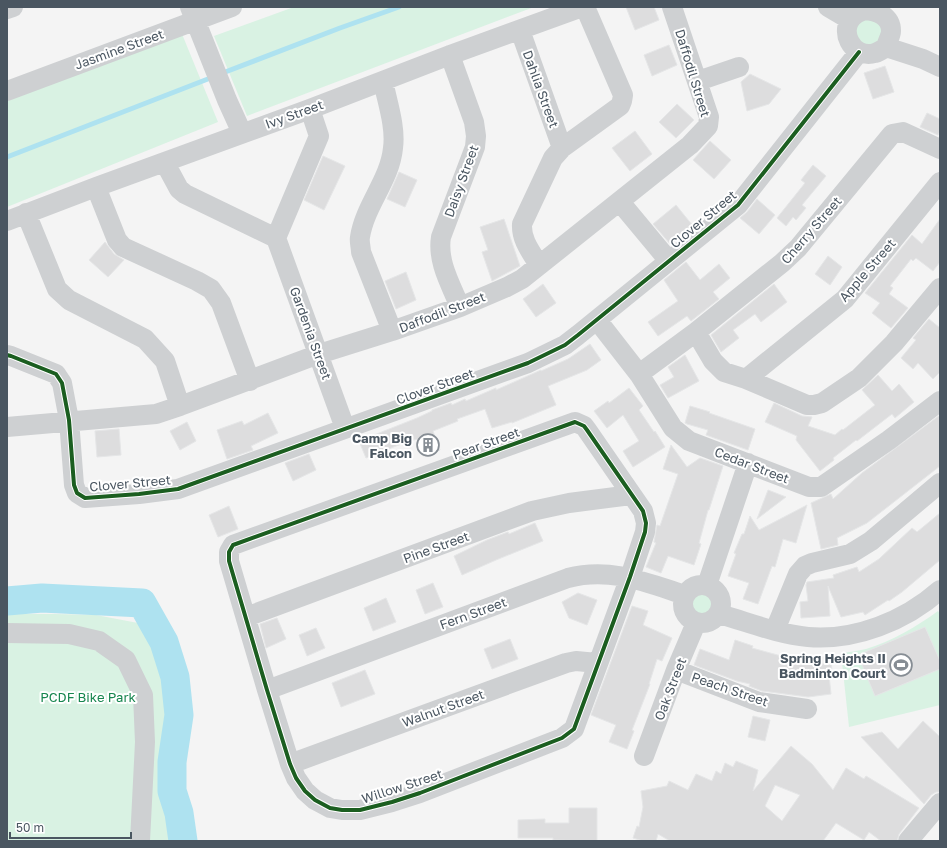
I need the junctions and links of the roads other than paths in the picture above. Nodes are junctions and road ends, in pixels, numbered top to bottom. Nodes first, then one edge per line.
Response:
1 (13, 7) edge
2 (232, 7) edge
3 (582, 7) edge
4 (585, 7) edge
5 (672, 7) edge
6 (828, 7) edge
7 (7, 9) edge
8 (885, 11) edge
9 (193, 14) edge
10 (850, 20) junction
11 (520, 30) junction
12 (886, 47) junction
13 (858, 52) junction
14 (450, 55) junction
15 (739, 67) dead end
16 (940, 67) edge
17 (383, 81) junction
18 (698, 81) junction
19 (7, 91) edge
20 (310, 109) junction
21 (242, 133) junction
22 (562, 148) junction
23 (940, 149) edge
24 (165, 162) junction
25 (940, 182) edge
26 (96, 187) junction
27 (620, 202) junction
28 (26, 213) junction
29 (7, 221) edge
30 (276, 238) junction
31 (669, 261) junction
32 (539, 265) junction
33 (940, 288) edge
34 (460, 307) junction
35 (598, 320) junction
36 (392, 331) junction
37 (696, 332) junction
38 (319, 354) junction
39 (7, 355) edge
40 (639, 374) junction
41 (746, 379) junction
42 (250, 381) junction
43 (940, 401) edge
44 (180, 406) junction
45 (69, 420) junction
46 (7, 427) edge
47 (345, 428) junction
48 (748, 463) junction
49 (940, 483) edge
50 (632, 495) junction
51 (233, 545) joint
52 (630, 577) junction
53 (707, 585) junction
54 (940, 590) edge
55 (685, 595) junction
56 (719, 614) junction
57 (246, 617) junction
58 (696, 623) junction
59 (775, 630) junction
60 (7, 634) edge
61 (597, 663) junction
62 (676, 670) junction
63 (266, 690) junction
64 (807, 709) dead end
65 (644, 756) dead end
66 (290, 764) junction
67 (940, 803) edge
68 (140, 841) edge
69 (908, 841) edge

1 - 7 street
2 - 9 street, Jasmine Street
3 - 11 street, Ivy Street
4 - 22 street, Dahlia Street
5 - 18 street, Daffodil Street
6 - 10 street
8 - 10 street
8 - 12 street
9 - 19 street, Jasmine Street
9 - 21 street
10 - 13 street
11 - 14 street, Ivy Street
11 - 22 street, Dahlia Street
12 - 13 street
12 - 16 street
13 - 31 street, Clover Street
14 - 17 street, Ivy Street
14 - 34 street, Daisy Street
15 - 18 street
17 - 20 street, Ivy Street
17 - 36 street
18 - 27 street, Daffodil Street
20 - 21 street, Ivy Street
20 - 30 street
21 - 24 street, Ivy Street
22 - 32 street, Dahlia Street
23 - 37 street, Cherry Street
24 - 26 street, Ivy Street
24 - 30 street
25 - 41 street, Apple Street
26 - 28 street, Ivy Street
26 - 42 street
27 - 31 street
27 - 32 street, Daffodil Street
28 - 29 street, Ivy Street
28 - 44 street
30 - 38 street, Gardenia Street
31 - 35 street, Clover Street
32 - 34 street, Daffodil Street
33 - 41 street
34 - 36 street, Daffodil Street
35 - 40 street, Cedar Street
35 - 47 street, Clover Street
36 - 38 street, Daffodil Street
37 - 40 street, Cherry Street
37 - 41 street
38 - 42 street, Daffodil Street
38 - 47 street, Gardenia Street
39 - 45 street, Clover Street
40 - 48 street, Cedar Street
42 - 44 street, Daffodil Street
43 - 48 street, Cedar Street
44 - 45 street, Daffodil Street
45 - 46 street, Daffodil Street
45 - 47 street, Clover Street
48 - 53 street
49 - 59 street
50 - 51 street, Pear Street
50 - 52 street, Pear Street
50 - 57 street, Pine Street
51 - 57 street, Willow Street
52 - 55 street, Fern Street
52 - 61 street, Willow Street
52 - 63 street, Fern Street
53 - 55 street
53 - 56 street
54 - 59 street
55 - 58 street
56 - 58 street
56 - 59 street
57 - 63 street, Willow Street
58 - 62 street, Oak Street
60 - 68 street
61 - 66 street, Walnut Street
61 - 66 street, Willow Street
62 - 64 street, Peach Street
62 - 65 street, Oak Street
63 - 66 street, Willow Street
67 - 69 street

